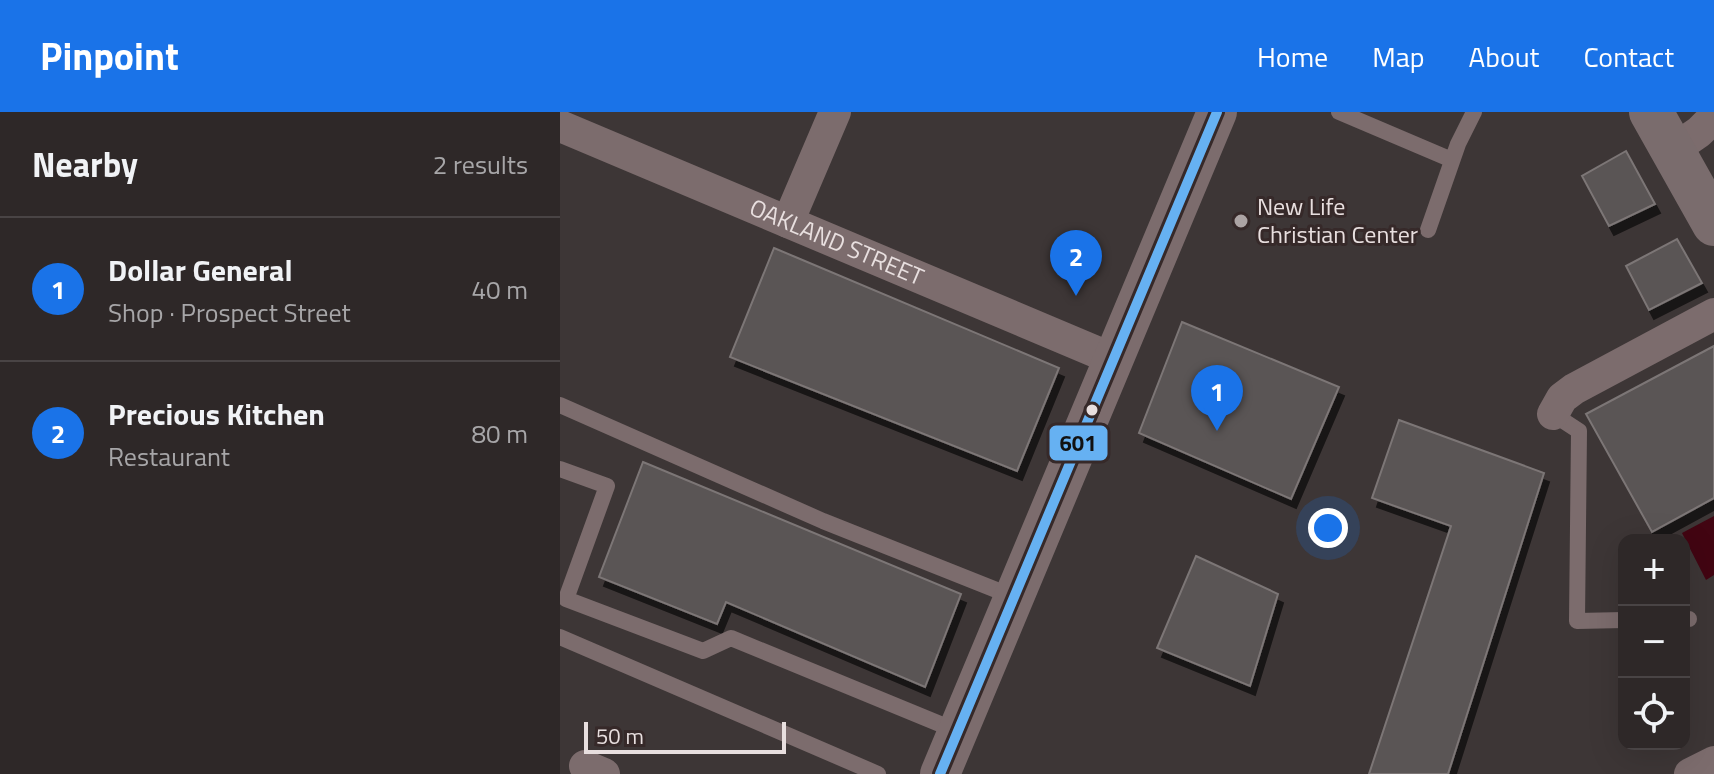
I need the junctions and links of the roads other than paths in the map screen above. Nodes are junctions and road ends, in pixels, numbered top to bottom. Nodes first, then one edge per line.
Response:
1 (835, 112) edge
2 (1217, 112) edge
3 (1339, 112) edge
4 (1474, 112) edge
5 (1651, 112) edge
6 (1714, 117) edge
7 (560, 126) edge
8 (1673, 150) junction
9 (1452, 160) junction
10 (788, 222) junction
11 (1714, 224) edge
12 (1428, 230) dead end
13 (1714, 314) edge
14 (1113, 359) junction
15 (560, 405) edge
16 (1553, 414) joint
17 (560, 469) edge
18 (1014, 597) junction
19 (1618, 620) edge
20 (560, 637) edge
21 (958, 732) junction
22 (1714, 762) edge
23 (878, 774) edge
24 (940, 774) edge
25 (1690, 774) edge

1 - 10 street
2 - 14 street
3 - 9 lane
4 - 9 lane
5 - 8 main road
6 - 8 street
7 - 10 street, OAKLAND STREET
8 - 11 main road
9 - 12 lane
10 - 14 street, OAKLAND STREET
13 - 16 street
14 - 18 street
15 - 18 lane
16 - 19 lane
17 - 21 lane
18 - 21 street
20 - 23 lane
21 - 24 street
22 - 25 street

